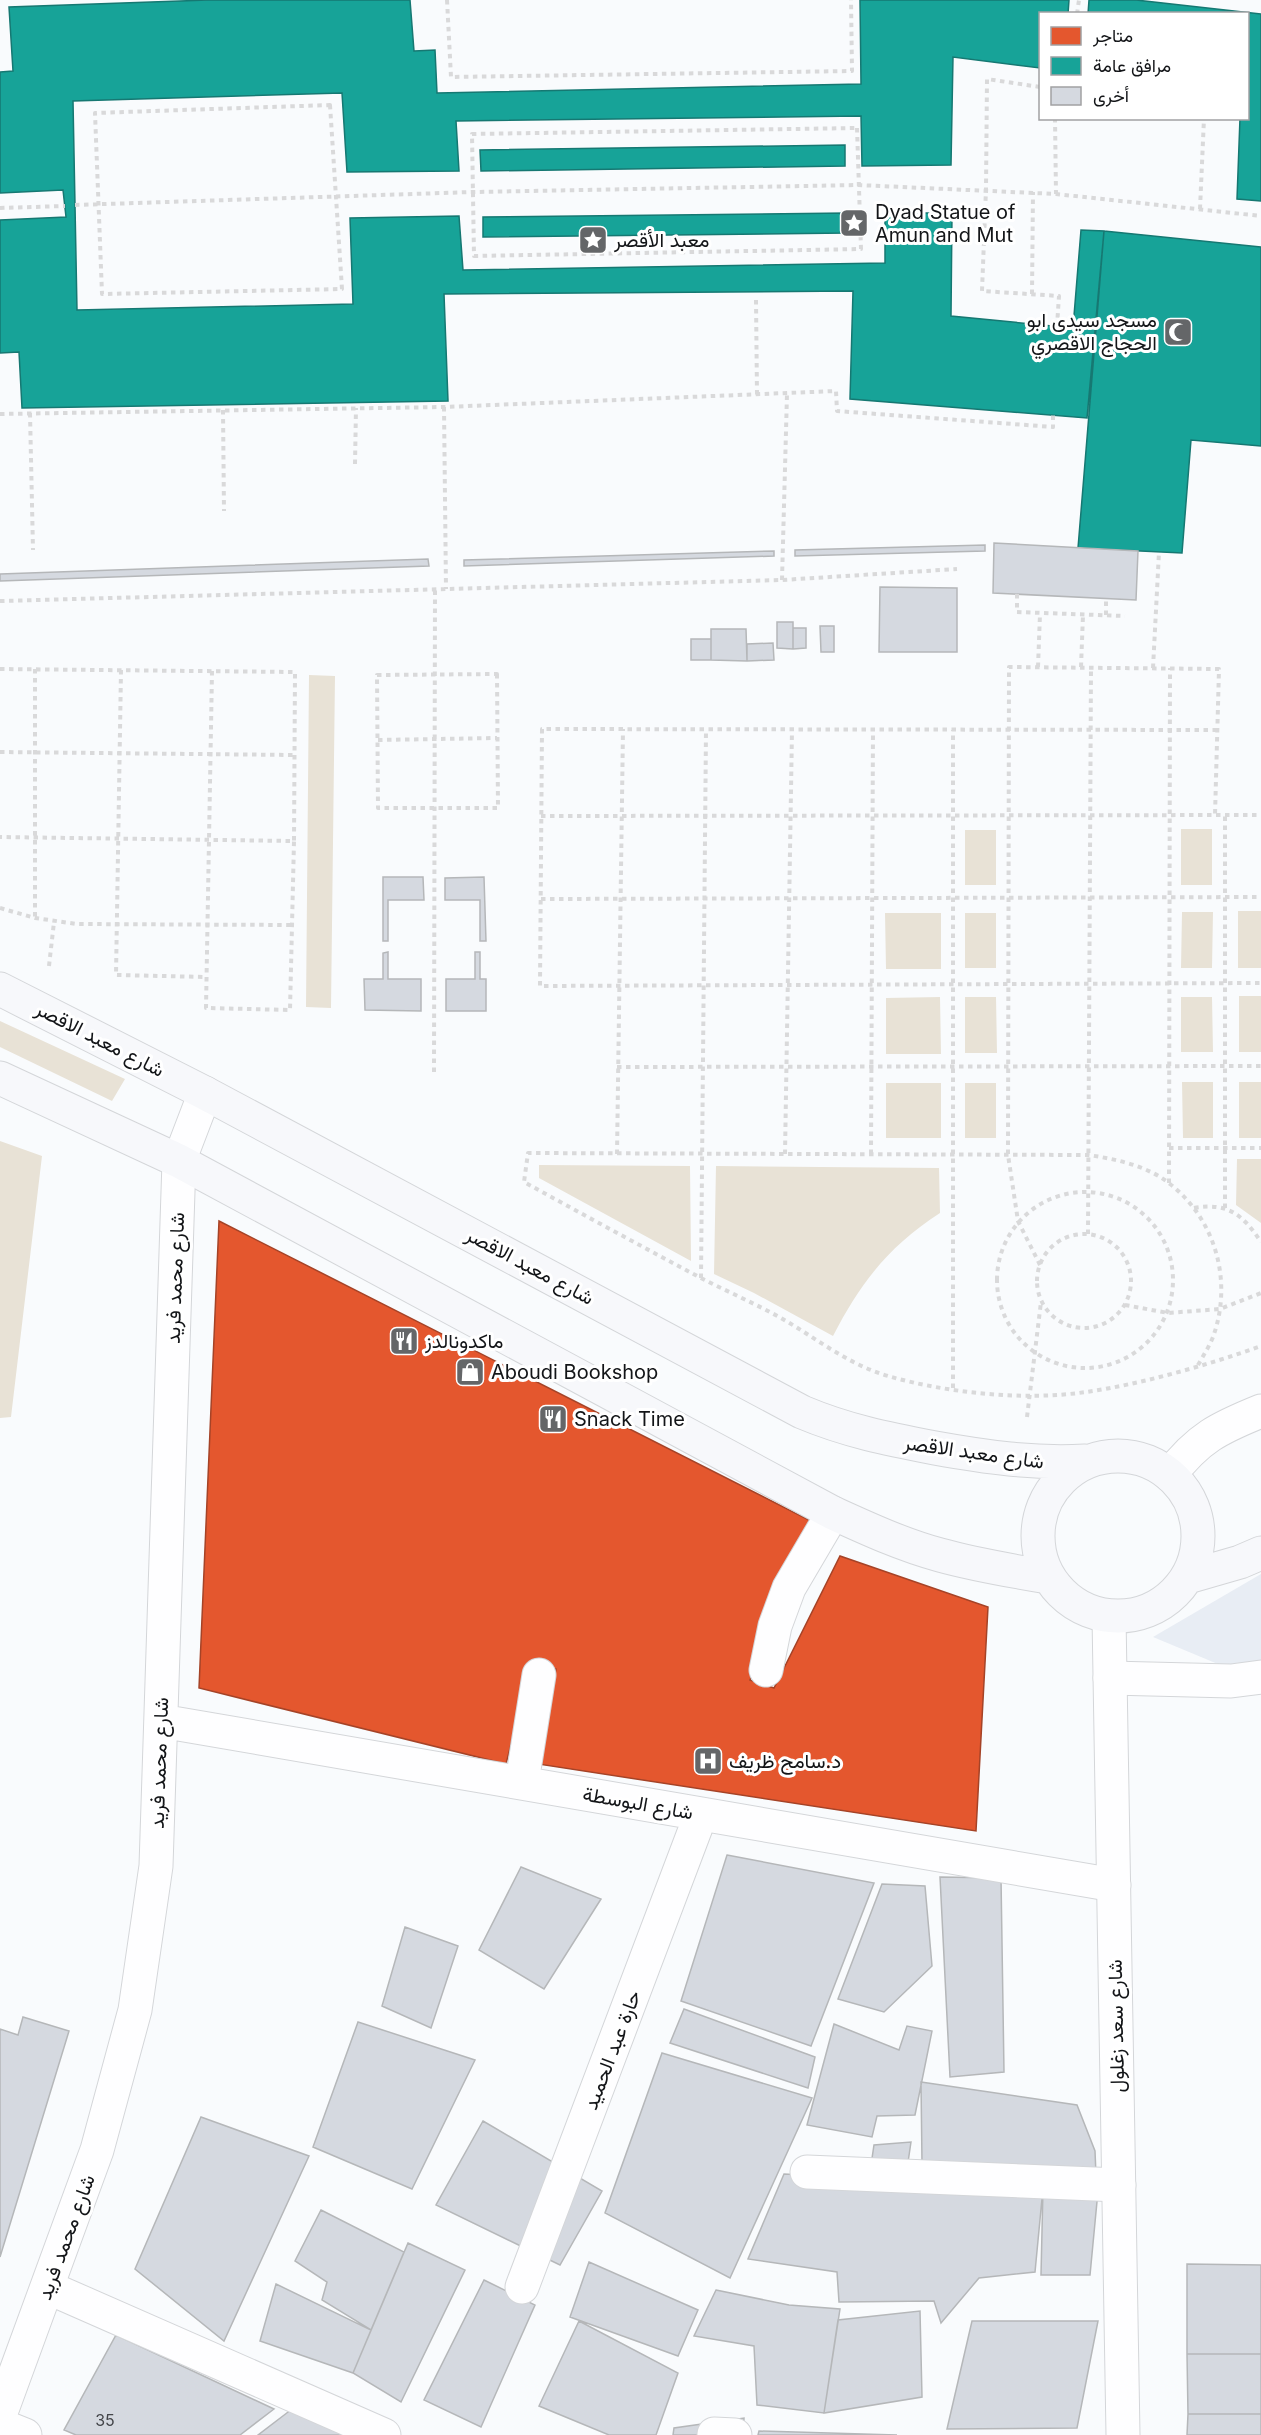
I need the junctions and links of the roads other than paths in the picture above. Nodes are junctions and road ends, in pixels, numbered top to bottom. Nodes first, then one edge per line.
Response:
1 (0, 989) edge
2 (0, 1078) edge
3 (205, 1093) junction
4 (178, 1161) junction
5 (1261, 1411) edge
6 (1085, 1461) junction
7 (1170, 1475) junction
8 (833, 1513) junction
9 (1261, 1553) edge
10 (1048, 1577) junction
11 (1188, 1577) junction
12 (1109, 1617) junction
13 (766, 1670) dead end
14 (539, 1675) dead end
15 (1261, 1677) edge
16 (1110, 1678) junction
17 (161, 1720) junction
18 (522, 1782) junction
19 (701, 1814) junction
20 (1114, 1885) junction
21 (807, 2172) dead end
22 (1119, 2186) junction
23 (522, 2286) dead end
24 (47, 2287) junction
25 (0, 2415) edge
26 (0, 2425) edge
27 (25, 2435) edge
28 (384, 2435) edge
29 (1123, 2435) edge

1 - 3 main road, شارع معبد الاقصر
2 - 4 main road
3 - 4 street, شارع محمد فريد
3 - 6 main road, شارع معبد الاقصر
4 - 8 main road
4 - 17 street, شارع محمد فريد
5 - 7 street
6 - 7 main road
6 - 10 main road
7 - 11 main road
8 - 10 main road
8 - 13 street
9 - 11 main road
10 - 12 main road
11 - 12 main road
12 - 16 street, شارع سعد زغلول
14 - 18 street
15 - 16 street
16 - 20 street, شارع سعد زغلول
17 - 18 street, شارع البوسطة
17 - 24 street, شارع محمد فريد
18 - 19 street, شارع البوسطة
19 - 20 street, شارع البوسطة
19 - 23 street, حارة عبد الحميد
20 - 22 street, شارع سعد زغلول
21 - 22 street
22 - 29 street, شارع سعد زغلول
24 - 25 street, شارع محمد فريد
24 - 28 street
26 - 27 street

